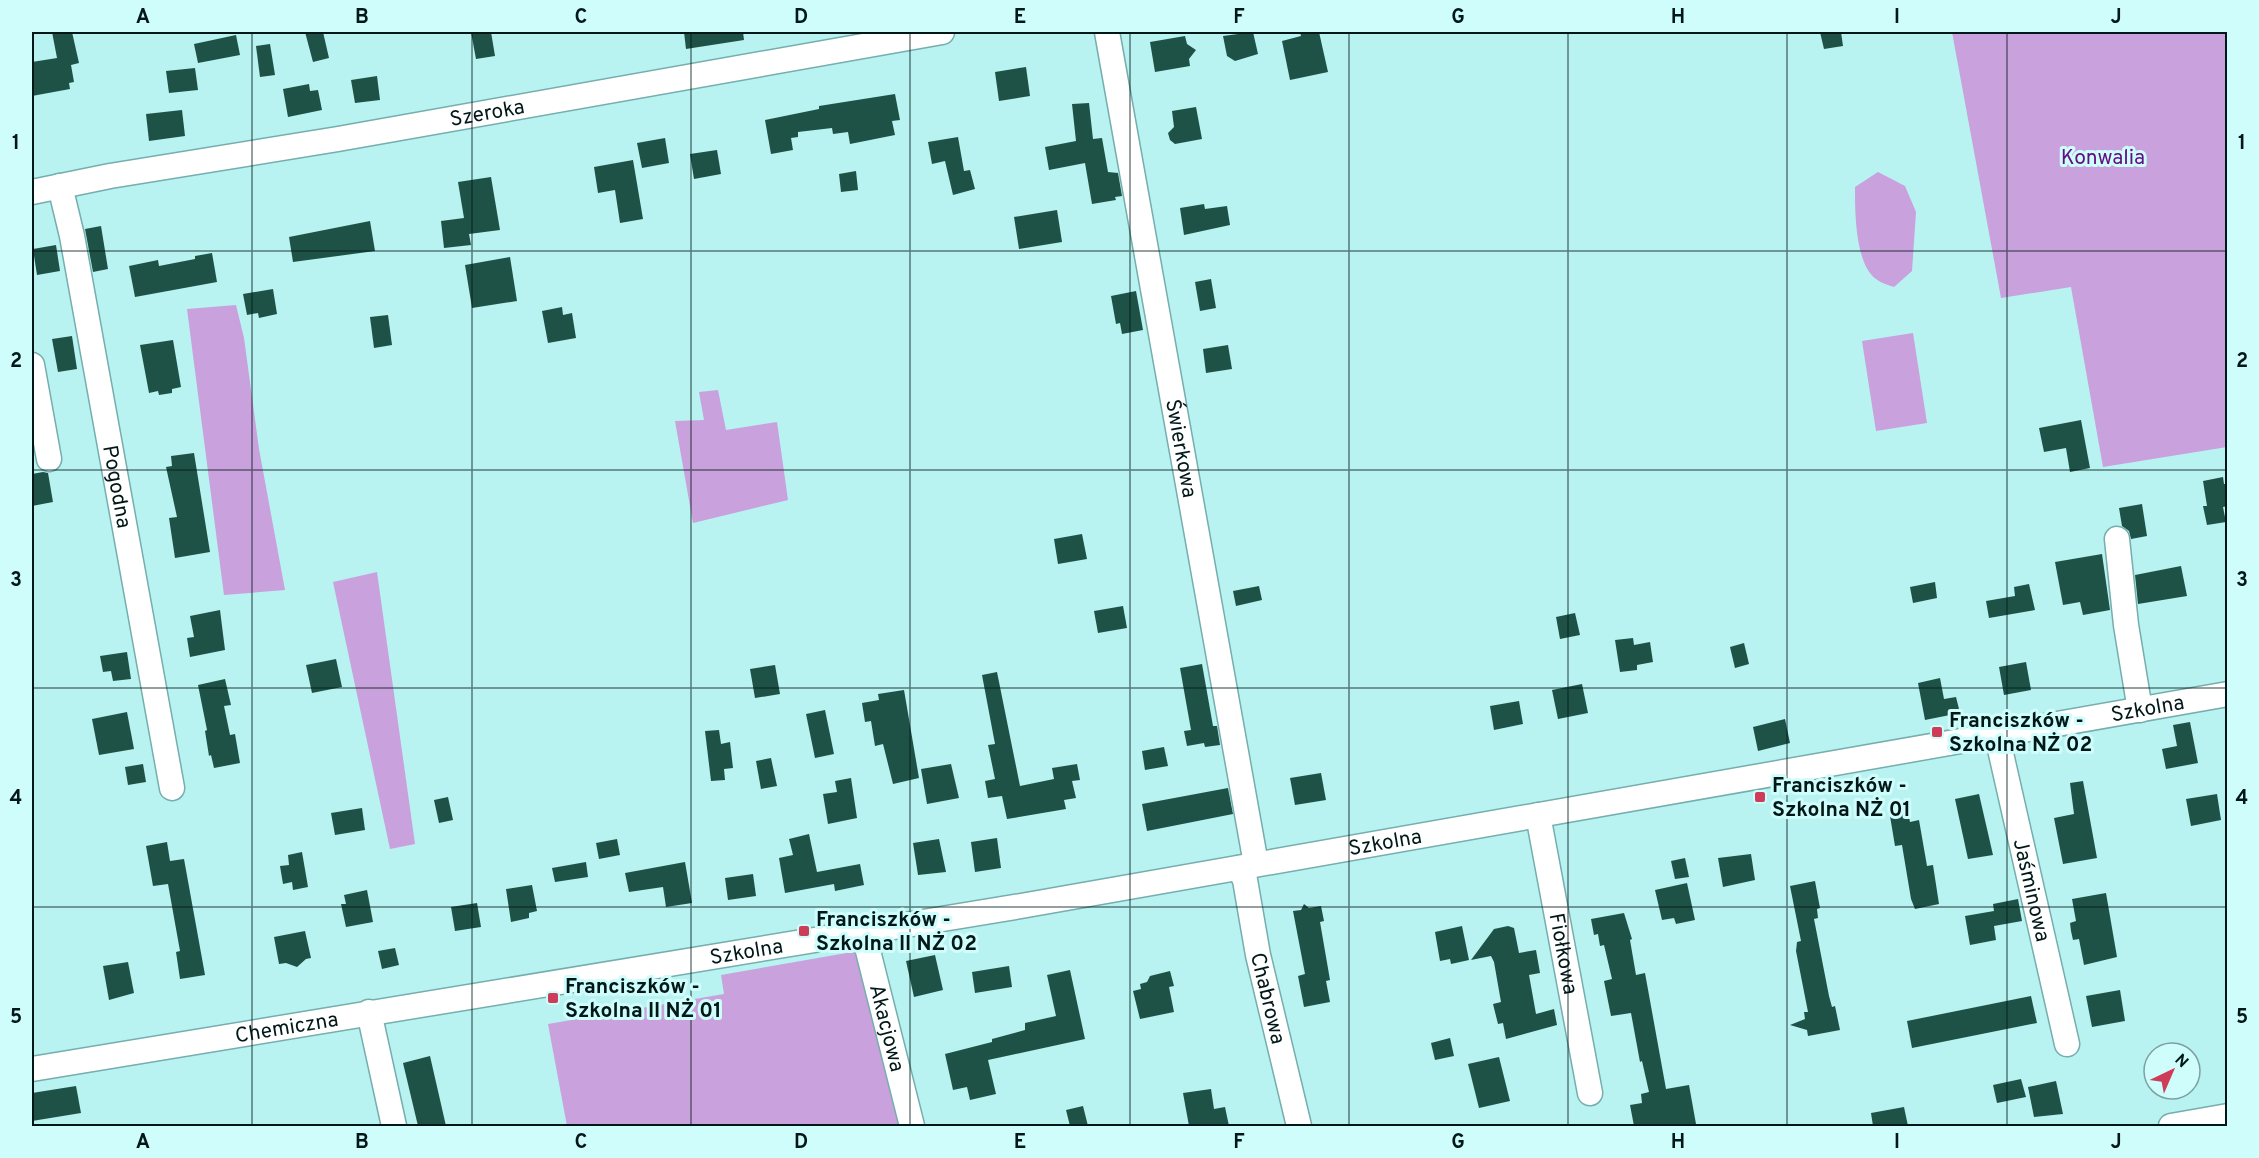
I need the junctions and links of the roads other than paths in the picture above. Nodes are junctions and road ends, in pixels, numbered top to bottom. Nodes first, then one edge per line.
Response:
1 (942, 32) edge
2 (1107, 32) edge
3 (60, 186) junction
4 (32, 192) edge
5 (32, 365) edge
6 (49, 459) dead end
7 (2117, 539) dead end
8 (2228, 694) edge
9 (2140, 710) junction
10 (1997, 736) junction
11 (172, 788) dead end
12 (1538, 816) junction
13 (1248, 866) junction
14 (864, 931) junction
15 (542, 983) joint
16 (369, 1012) junction
17 (2067, 1044) dead end
18 (32, 1069) edge
19 (1590, 1093) dead end
20 (2228, 1116) edge
21 (394, 1126) edge
22 (912, 1126) edge
23 (1299, 1126) edge
24 (2171, 1126) edge

1 - 3 street, Szeroka
2 - 13 street, Świerkowa
3 - 4 street, Szeroka
3 - 11 street, Pogodna
5 - 6 street
7 - 9 street
8 - 9 street, Szkolna
9 - 10 street, Szkolna
10 - 12 street, Szkolna
10 - 17 street, Jaśminowa
12 - 13 street, Szkolna
12 - 19 street, Fiołkowa
13 - 14 street, Szkolna
13 - 23 street, Chabrowa
14 - 15 street, Szkolna
14 - 22 street, Akacjowa
15 - 16 street, Chemiczna
16 - 18 street, Chemiczna
16 - 21 street
20 - 24 street

